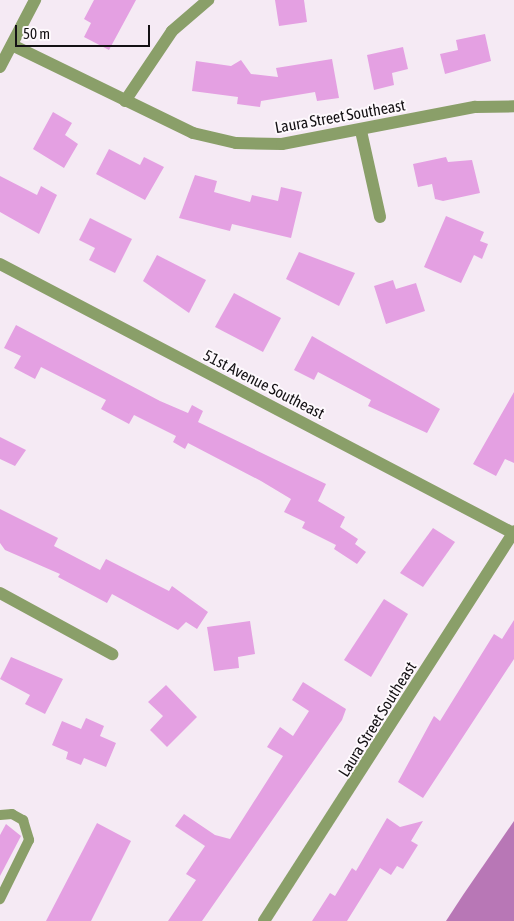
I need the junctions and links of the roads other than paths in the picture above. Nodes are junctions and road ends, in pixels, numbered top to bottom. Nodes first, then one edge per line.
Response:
1 (35, 0) edge
2 (208, 0) edge
3 (12, 45) junction
4 (0, 67) edge
5 (125, 101) junction
6 (514, 106) edge
7 (361, 131) junction
8 (380, 217) dead end
9 (0, 264) edge
10 (513, 532) edge
11 (0, 593) edge
12 (112, 654) dead end
13 (0, 806) edge
14 (12, 814) junction
15 (0, 815) edge
16 (0, 899) edge
17 (264, 921) edge

1 - 3 street
2 - 5 street
3 - 4 street
3 - 5 street, Laura Street Southeast
5 - 7 street, Laura Street Southeast
6 - 7 street, Laura Street Southeast
7 - 8 street
9 - 10 street, 51st Avenue Southeast
10 - 17 street, Laura Street Southeast
11 - 12 street
13 - 14 lane
14 - 15 lane
14 - 16 lane

